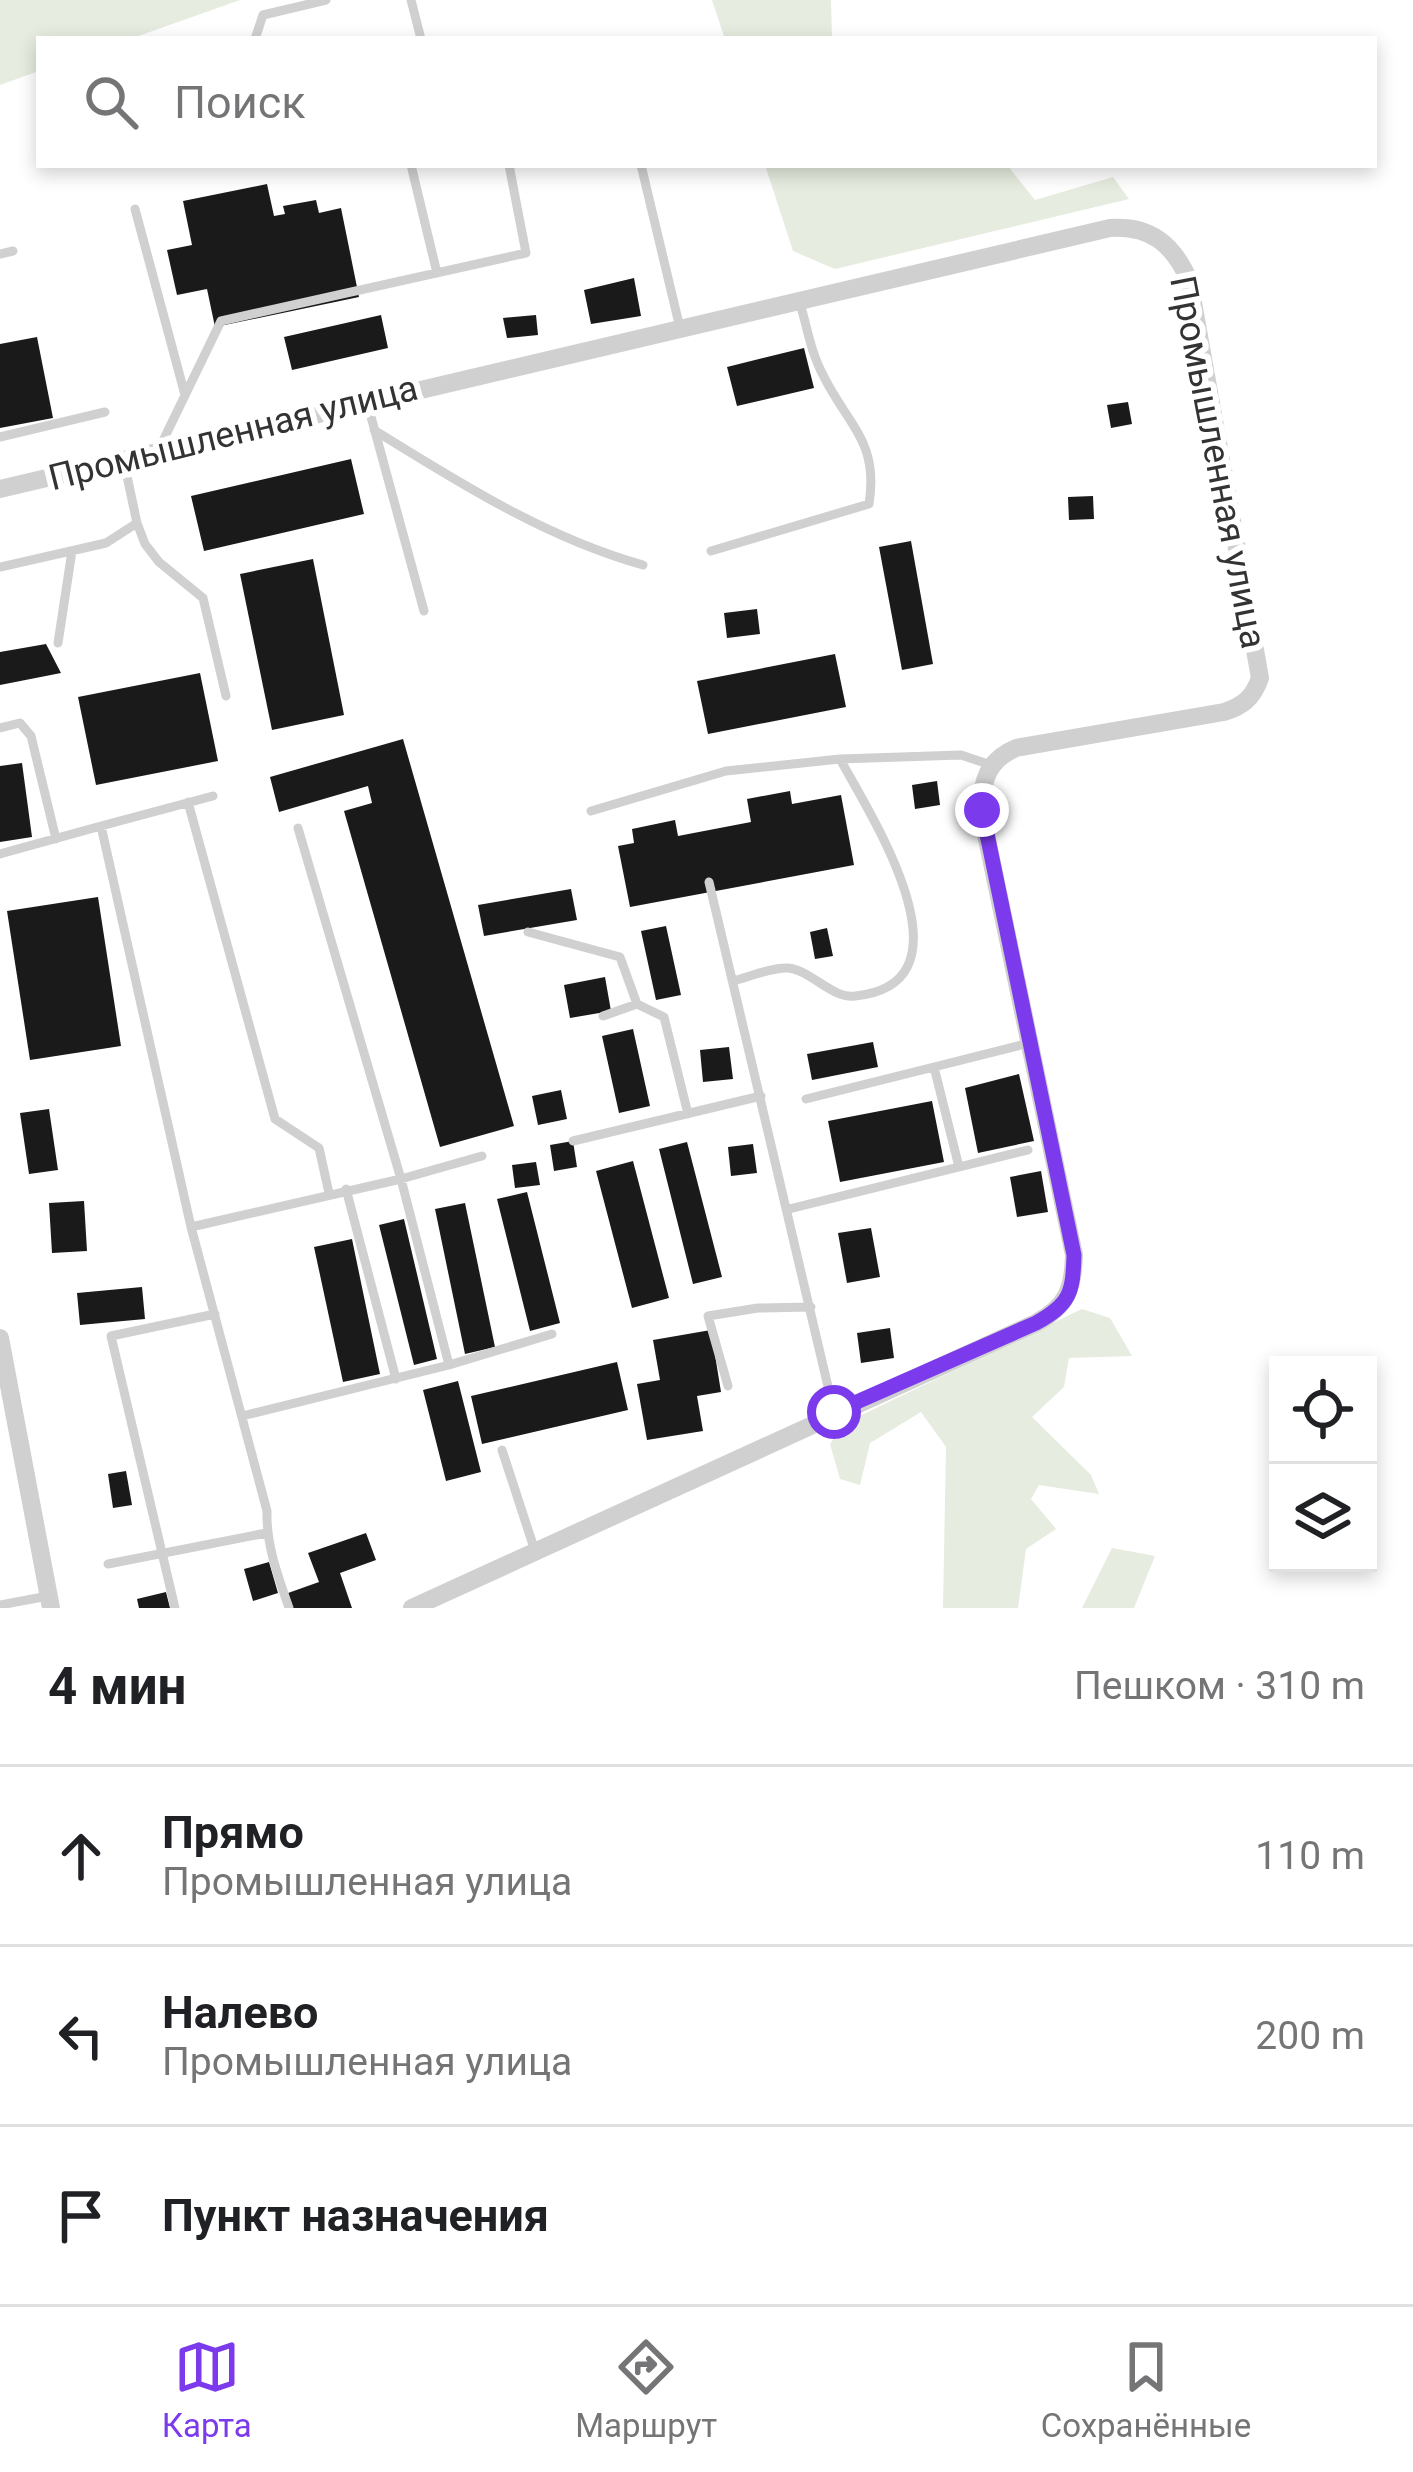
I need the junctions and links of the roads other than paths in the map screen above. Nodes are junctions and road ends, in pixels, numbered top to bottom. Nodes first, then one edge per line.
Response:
1 (326, 0) edge
2 (411, 0) edge
3 (256, 36) edge
4 (421, 36) edge
5 (412, 168) edge
6 (510, 168) edge
7 (641, 168) edge
8 (135, 209) dead end
9 (13, 251) dead end
10 (0, 254) edge
11 (437, 273) junction
12 (799, 300) junction
13 (680, 328) junction
14 (185, 396) junction
15 (366, 400) junction
16 (105, 412) dead end
17 (374, 430) junction
18 (0, 437) edge
19 (159, 449) junction
20 (124, 458) junction
21 (0, 489) edge
22 (869, 504) junction
23 (877, 520) dead end
24 (136, 524) junction
25 (72, 551) junction
26 (711, 551) dead end
27 (643, 565) dead end
28 (0, 567) edge
29 (424, 611) dead end
30 (58, 643) dead end
31 (226, 696) dead end
32 (0, 728) edge
33 (840, 759) junction
34 (992, 765) junction
35 (213, 796) dead end
36 (188, 802) junction
37 (591, 811) dead end
38 (101, 826) junction
39 (298, 828) dead end
40 (56, 838) junction
41 (0, 854) edge
42 (709, 882) dead end
43 (529, 932) dead end
44 (733, 980) junction
45 (637, 1004) junction
46 (602, 1016) dead end
47 (1030, 1043) junction
48 (934, 1067) junction
49 (761, 1096) junction
50 (806, 1099) dead end
51 (688, 1114) junction
52 (573, 1141) dead end
53 (1028, 1150) dead end
54 (482, 1156) dead end
55 (959, 1167) junction
56 (401, 1179) junction
57 (346, 1189) junction
58 (329, 1193) junction
59 (789, 1209) junction
60 (191, 1227) junction
61 (811, 1307) junction
62 (215, 1314) junction
63 (552, 1334) dead end
64 (0, 1338) edge
65 (449, 1365) junction
66 (396, 1379) junction
67 (728, 1386) dead end
68 (5, 1389) edge
69 (834, 1412) junction
70 (242, 1416) junction
71 (502, 1450) dead end
72 (266, 1534) junction
73 (536, 1551) junction
74 (160, 1553) junction
75 (108, 1564) dead end
76 (50, 1602) edge
77 (0, 1605) edge
78 (175, 1608) edge
79 (289, 1608) edge
80 (414, 1608) edge

1 - 3 lane
2 - 4 lane
5 - 11 lane
6 - 11 lane
7 - 13 lane
8 - 14 lane
9 - 10 lane
11 - 14 lane
12 - 13 street, Промышленная улица
12 - 22 lane
12 - 34 street, Промышленная улица
13 - 15 street, Промышленная улица
14 - 19 lane
15 - 17 lane
15 - 19 street, Промышленная улица
16 - 18 lane
17 - 27 lane
17 - 29 lane
19 - 20 street, Промышленная улица
20 - 21 street, Промышленная улица
20 - 24 lane
22 - 23 lane
22 - 26 lane
24 - 25 lane
24 - 31 lane
25 - 28 lane
25 - 30 lane
32 - 40 lane
33 - 34 lane
33 - 37 lane
33 - 44 lane
34 - 47 street
35 - 36 lane
36 - 38 lane
36 - 58 lane
38 - 40 lane
38 - 60 lane
39 - 56 lane
40 - 41 lane
42 - 44 lane
43 - 45 lane
44 - 49 lane
45 - 46 lane
45 - 51 lane
47 - 48 lane
47 - 69 street
48 - 50 lane
48 - 55 lane
49 - 51 lane
49 - 59 lane
51 - 52 lane
53 - 55 lane
54 - 56 lane
55 - 59 lane
56 - 57 lane
56 - 65 lane
57 - 58 lane
57 - 66 lane
58 - 60 lane
59 - 61 lane
60 - 62 lane
61 - 67 lane
61 - 69 lane
62 - 70 lane
62 - 74 lane
63 - 65 lane
64 - 68 street
65 - 66 lane
66 - 70 lane
68 - 76 street
69 - 73 street
70 - 72 lane
71 - 73 lane
72 - 74 lane
72 - 79 lane
73 - 80 street
74 - 75 lane
74 - 78 lane
76 - 77 lane

